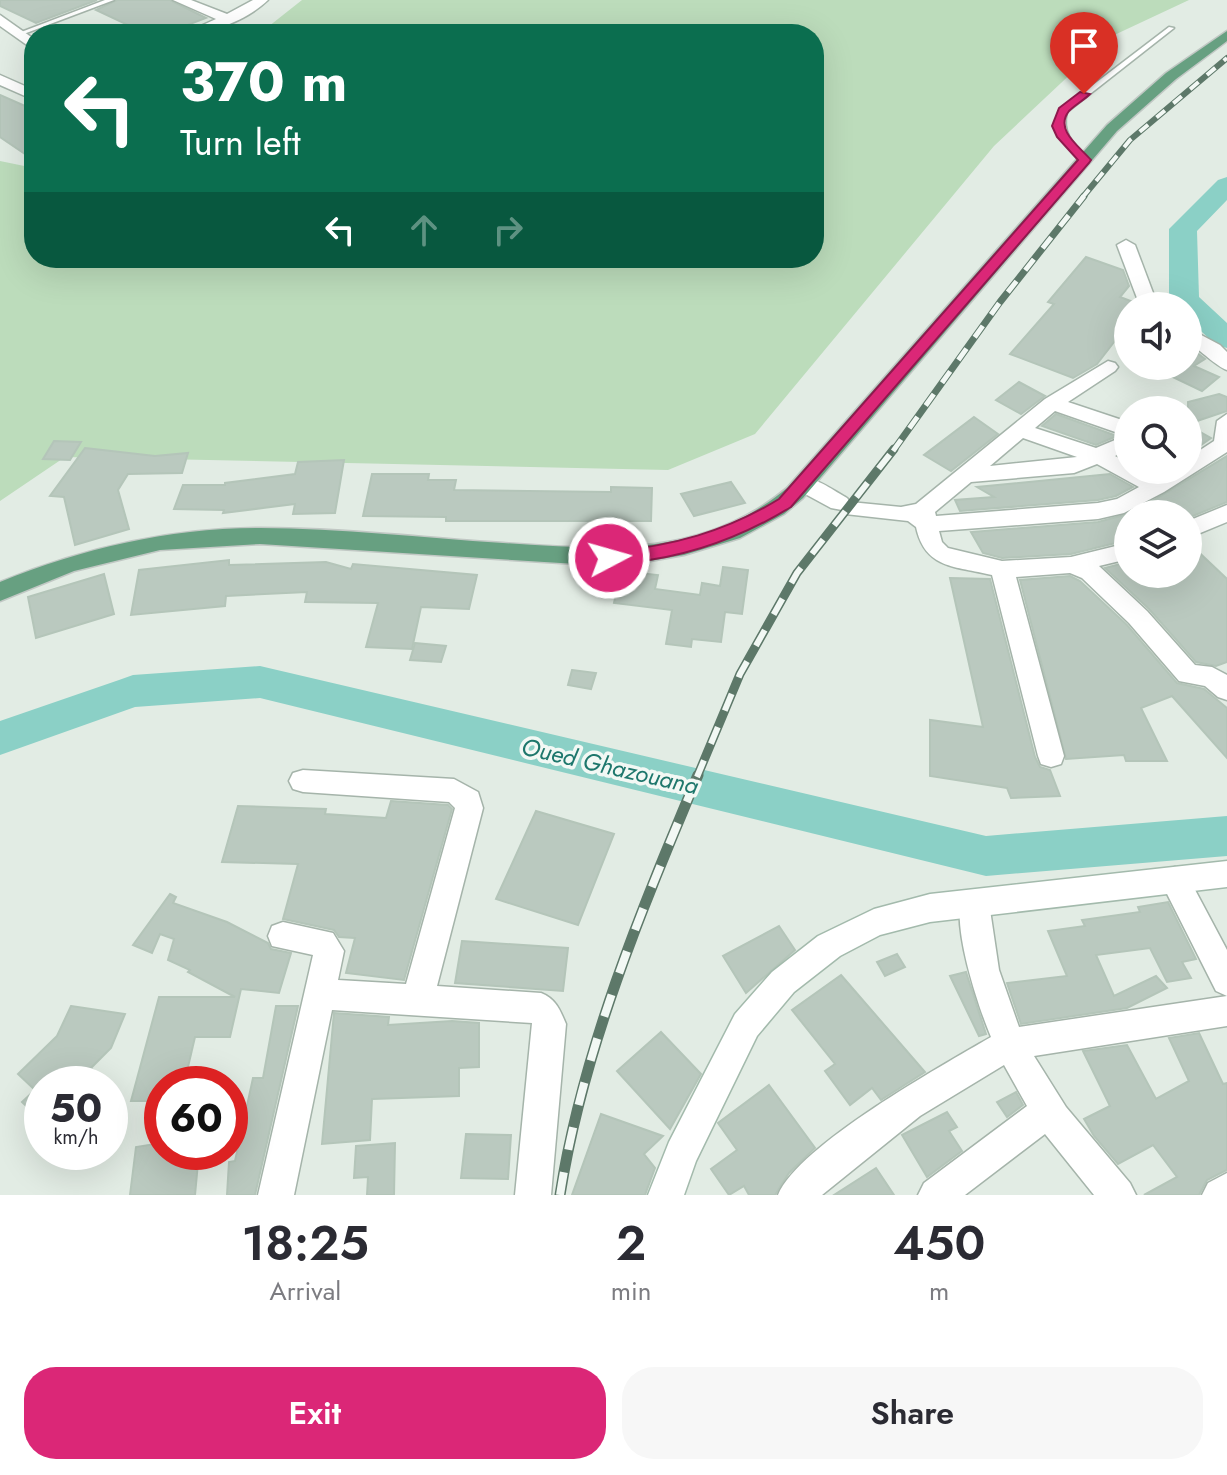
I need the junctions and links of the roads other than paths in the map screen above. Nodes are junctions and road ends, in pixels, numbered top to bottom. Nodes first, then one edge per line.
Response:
1 (111, 0) edge
2 (179, 0) edge
3 (262, 0) edge
4 (0, 19) edge
5 (228, 19) junction
6 (46, 24) edge
7 (215, 24) edge
8 (1171, 28) dead end
9 (24, 32) edge
10 (19, 34) junction
11 (1227, 35) edge
12 (24, 38) edge
13 (0, 79) edge
14 (24, 91) edge
15 (1085, 160) junction
16 (1126, 245) dead end
17 (1144, 292) edge
18 (1202, 342) edge
19 (1227, 364) edge
20 (1108, 367) dead end
21 (1052, 403) junction
22 (1227, 421) edge
23 (1114, 424) edge
24 (1020, 430) junction
25 (1114, 450) edge
26 (1100, 457) junction
27 (1202, 458) edge
28 (968, 475) junction
29 (804, 484) junction
30 (1161, 484) edge
31 (1156, 487) junction
32 (1141, 500) edge
33 (1114, 510) edge
34 (1227, 513) edge
35 (921, 516) junction
36 (1202, 524) edge
37 (1114, 554) edge
38 (1071, 565) junction
39 (1002, 569) junction
40 (0, 592) edge
41 (1227, 690) edge
42 (1051, 756) dead end
43 (303, 781) dead end
44 (1227, 874) edge
45 (1175, 880) junction
46 (974, 903) junction
47 (283, 936) dead end
48 (1227, 981) edge
49 (320, 994) junction
50 (417, 1001) junction
51 (1227, 1011) edge
52 (1009, 1044) junction
53 (1050, 1110) junction
54 (1227, 1191) edge
55 (276, 1195) edge
56 (533, 1195) edge
57 (666, 1195) edge
58 (796, 1195) edge
59 (936, 1195) edge
60 (1118, 1195) edge
61 (1220, 1195) edge

1 - 6 lane
2 - 5 street
3 - 5 street
4 - 10 street
5 - 7 street
8 - 15 lane
9 - 10 lane
10 - 12 street
11 - 15 main road
13 - 14 street
15 - 29 main road
16 - 17 street
18 - 19 street
20 - 21 street
21 - 23 street
21 - 24 street
22 - 27 street
24 - 26 street
24 - 28 street
25 - 26 street
26 - 28 street
26 - 31 street
28 - 35 street
29 - 35 street
29 - 40 main road
30 - 31 street
31 - 32 street
33 - 35 street
34 - 36 street
35 - 39 street
37 - 38 street
38 - 39 street
38 - 41 street
39 - 42 street
43 - 50 street
44 - 45 street
45 - 46 street
45 - 48 street
46 - 52 street
46 - 57 street
47 - 49 street
49 - 50 street
49 - 55 street
50 - 56 street
51 - 52 street
52 - 53 street
52 - 58 street
53 - 59 street
53 - 60 street
54 - 61 street

